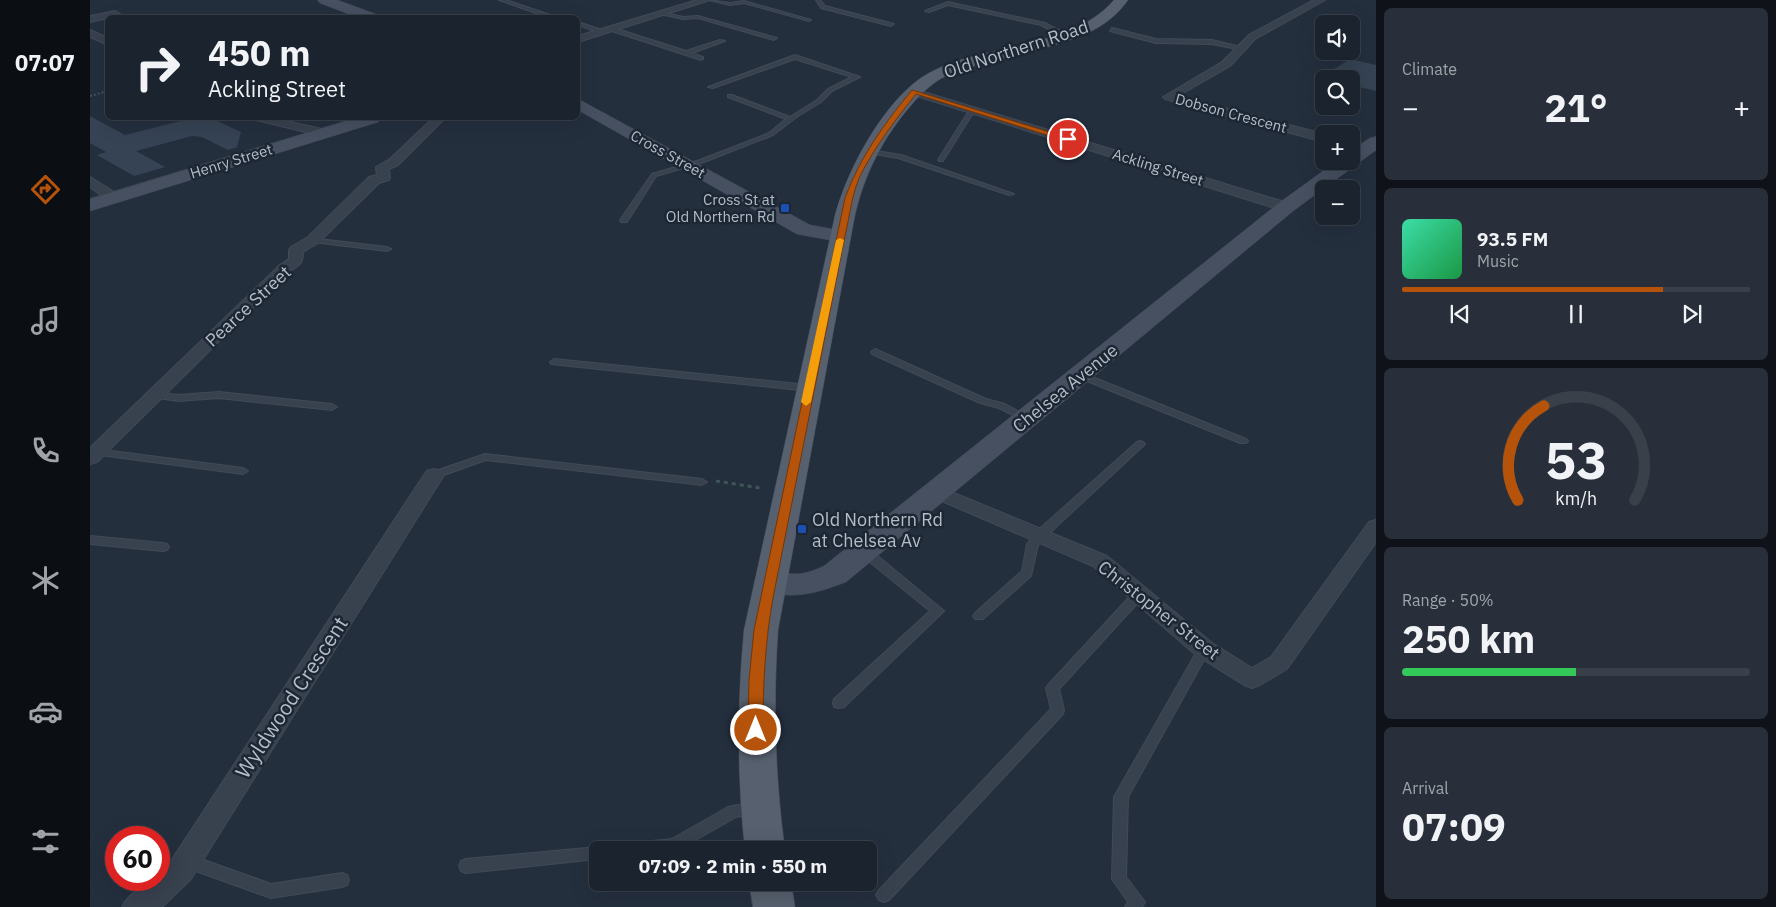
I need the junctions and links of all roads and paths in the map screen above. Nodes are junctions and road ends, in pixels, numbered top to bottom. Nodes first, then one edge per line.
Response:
1 (325, 0) edge
2 (501, 0) edge
3 (706, 0) edge
4 (710, 0) edge
5 (818, 0) edge
6 (1121, 0) edge
7 (1321, 0) edge
8 (927, 11) dead end
9 (662, 13) junction
10 (115, 14) dead end
11 (110, 15) edge
12 (365, 15) edge
13 (548, 15) edge
14 (105, 16) edge
15 (90, 19) edge
16 (809, 20) dead end
17 (580, 24) edge
18 (891, 24) dead end
19 (607, 30) junction
20 (1112, 30) dead end
21 (90, 33) edge
22 (1072, 34) junction
23 (580, 38) edge
24 (774, 38) dead end
25 (105, 40) edge
26 (722, 41) dead end
27 (1170, 42) junction
28 (1242, 48) junction
29 (1178, 50) dead end
30 (687, 53) junction
31 (701, 58) dead end
32 (711, 87) dead end
33 (105, 92) edge
34 (914, 92) junction
35 (90, 96) edge
36 (730, 96) dead end
37 (580, 105) edge
38 (976, 111) junction
39 (791, 119) junction
40 (269, 120) edge
41 (365, 120) edge
42 (437, 120) edge
43 (322, 132) junction
44 (1315, 136) edge
45 (1364, 149) edge
46 (870, 152) junction
47 (941, 160) dead end
48 (686, 165) junction
49 (90, 181) edge
50 (1011, 194) dead end
51 (114, 198) junction
52 (90, 205) edge
53 (1286, 207) junction
54 (624, 220) dead end
55 (841, 236) junction
56 (313, 240) junction
57 (387, 249) dead end
58 (876, 352) dead end
59 (554, 362) dead end
60 (1080, 375) junction
61 (809, 388) junction
62 (154, 395) junction
63 (332, 407) dead end
64 (1027, 419) junction
65 (1243, 441) dead end
66 (1140, 444) dead end
67 (93, 455) edge
68 (243, 471) dead end
69 (434, 475) joint
70 (702, 482) joint
71 (760, 488) dead end
72 (938, 492) junction
73 (1376, 528) edge
74 (1040, 536) junction
75 (90, 540) edge
76 (163, 547) dead end
77 (864, 551) junction
78 (770, 582) junction
79 (1139, 594) junction
80 (979, 616) dead end
81 (1204, 649) junction
82 (839, 702) dead end
83 (760, 807) junction
84 (686, 841) edge
85 (765, 841) edge
86 (589, 854) edge
87 (186, 861) junction
88 (466, 866) dead end
89 (342, 880) dead end
90 (771, 891) edge
91 (884, 895) dead end
92 (136, 907) edge
93 (774, 907) edge
94 (1133, 907) edge

1 - 12 street
2 - 13 lane
3 - 9 street
4 - 16 lane
5 - 18 lane
6 - 22 main road, Old Northern Road
7 - 28 street, Dobson Crescent
8 - 22 lane
9 - 19 street
9 - 24 lane
10 - 11 street
14 - 15 street
17 - 19 lane
19 - 23 street
19 - 30 lane
20 - 27 lane
21 - 25 street
22 - 34 main road, Old Northern Road
26 - 30 lane
27 - 28 lane
27 - 29 lane
28 - 44 street, Dobson Crescent
30 - 31 lane
32 - 39 lane
33 - 35 path
34 - 38 street, Ackling Street
34 - 46 main road, Old Northern Road
36 - 39 lane
37 - 48 street, Cross Street
38 - 47 lane
38 - 53 street, Ackling Street
39 - 48 lane
40 - 43 street
41 - 43 street, Henry Street
42 - 56 street, Pearce Street
43 - 51 street, Henry Street
45 - 53 street, Chelsea Avenue
46 - 50 lane
46 - 55 main road, Old Northern Road
48 - 54 lane
48 - 55 street, Cross Street
49 - 51 street
51 - 52 street, Henry Street
53 - 60 street, Chelsea Avenue
55 - 61 main road, Old Northern Road
56 - 57 lane
56 - 62 street, Pearce Street
58 - 64 lane
59 - 61 lane
60 - 64 street, Chelsea Avenue
60 - 65 lane
61 - 78 main road, Old Northern Road
62 - 63 lane
62 - 67 street, Pearce Street
64 - 72 street, Chelsea Avenue
66 - 74 lane
67 - 68 lane
69 - 70 lane
69 - 87 street, Wyldwood Crescent
70 - 71 path
72 - 74 street, Christopher Street
72 - 77 street, Chelsea Avenue
73 - 81 street, Christopher Street
74 - 79 street, Christopher Street
74 - 80 lane
75 - 76 lane
77 - 78 street, Chelsea Avenue
77 - 82 lane
78 - 83 main road, Old Northern Road
79 - 81 street, Christopher Street
79 - 91 lane
81 - 94 lane
83 - 84 lane
83 - 85 main road, Old Northern Road
86 - 88 lane
87 - 89 lane
87 - 92 street, Wyldwood Crescent
90 - 93 main road

